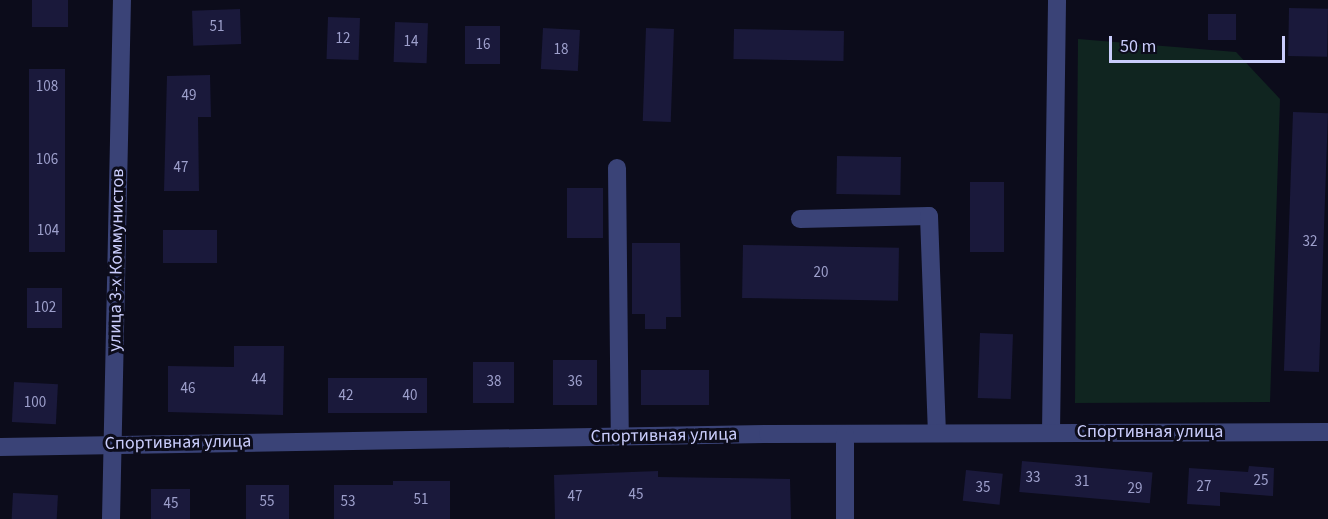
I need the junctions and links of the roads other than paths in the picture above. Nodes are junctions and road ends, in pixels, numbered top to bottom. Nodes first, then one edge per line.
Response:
1 (122, 0) edge
2 (1057, 0) edge
3 (617, 168) dead end
4 (800, 219) dead end
5 (1051, 432) junction
6 (1328, 432) edge
7 (845, 434) junction
8 (938, 434) junction
9 (620, 436) junction
10 (113, 444) junction
11 (0, 447) edge
12 (111, 519) edge
13 (845, 519) edge

1 - 10 street, улица 3-х Коммунистов
2 - 5 street
3 - 9 street
4 - 8 street
5 - 6 street, Спортивная улица
5 - 8 street, Спортивная улица
7 - 8 street, Спортивная улица
7 - 9 street, Спортивная улица
7 - 13 street
9 - 10 street, Спортивная улица
10 - 11 street, Спортивная улица
10 - 12 street, улица 3-х Коммунистов

